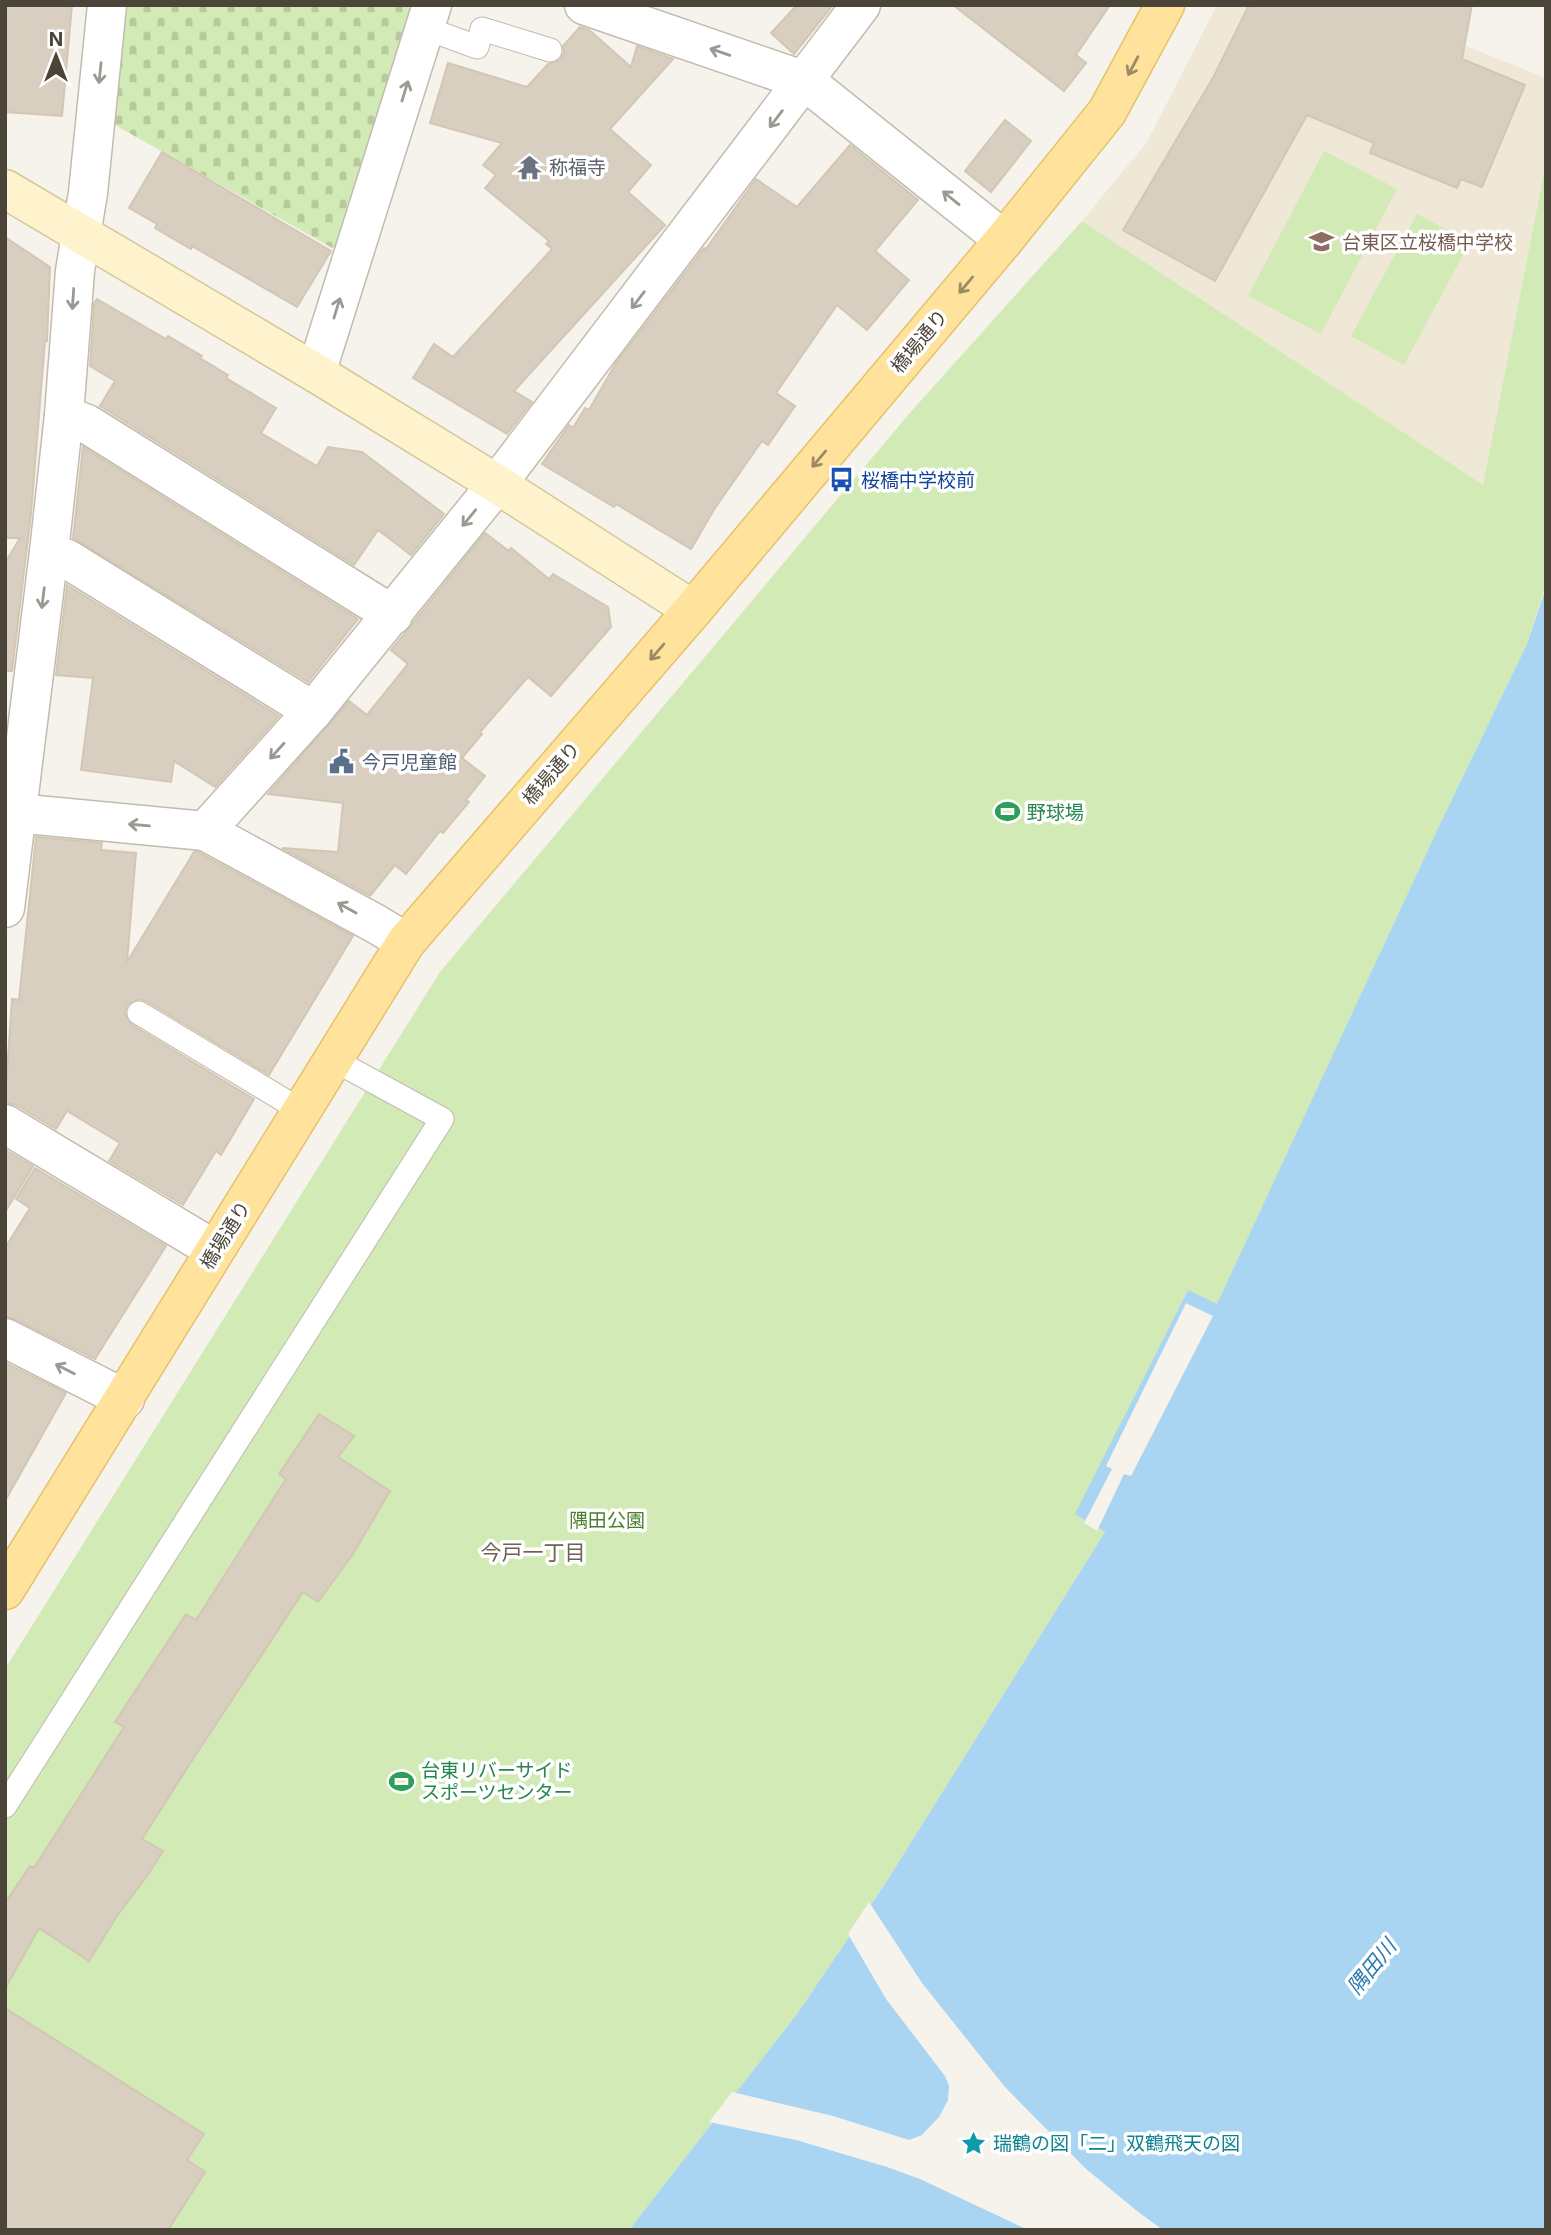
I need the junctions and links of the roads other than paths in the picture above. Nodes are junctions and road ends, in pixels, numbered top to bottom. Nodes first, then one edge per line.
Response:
1 (107, 5) edge
2 (584, 5) edge
3 (861, 5) edge
4 (1165, 5) edge
5 (429, 17) edge
6 (550, 50) dead end
7 (805, 81) junction
8 (5, 189) edge
9 (80, 234) junction
10 (1004, 240) junction
11 (316, 373) junction
12 (64, 415) junction
13 (497, 484) junction
14 (49, 552) junction
15 (693, 610) junction
16 (393, 615) junction
17 (313, 711) junction
18 (11, 813) edge
19 (205, 831) junction
20 (5, 908) edge
21 (406, 943) junction
22 (139, 1013) dead end
23 (334, 1060) junction
24 (302, 1111) junction
25 (5, 1124) edge
26 (215, 1250) junction
27 (5, 1338) edge
28 (125, 1399) junction
29 (5, 1590) edge
30 (5, 1806) edge

1 -> 9 street
7 -> 2 street
3 - 7 street
4 -> 10 main road, 橋場通り
5 - 6 lane
11 -> 5 street
10 -> 7 street
7 -> 13 street
8 - 9 street
9 - 11 street
9 -> 12 street
10 -> 15 main road, 橋場通り
11 - 13 street
12 - 14 street
12 - 16 street
13 - 15 street
13 -> 16 street
14 - 17 street
14 -> 18 street
15 -> 21 main road, 橋場通り
16 - 17 street
17 -> 19 street
19 -> 18 street
18 - 20 street
21 -> 19 street
21 - 23 main road, 橋場通り
22 - 24 lane
23 - 24 main road, 橋場通り
23 - 30 lane
24 - 26 main road, 橋場通り
25 - 26 street
26 - 28 main road, 橋場通り
28 -> 27 street
28 - 29 main road, 橋場通り

